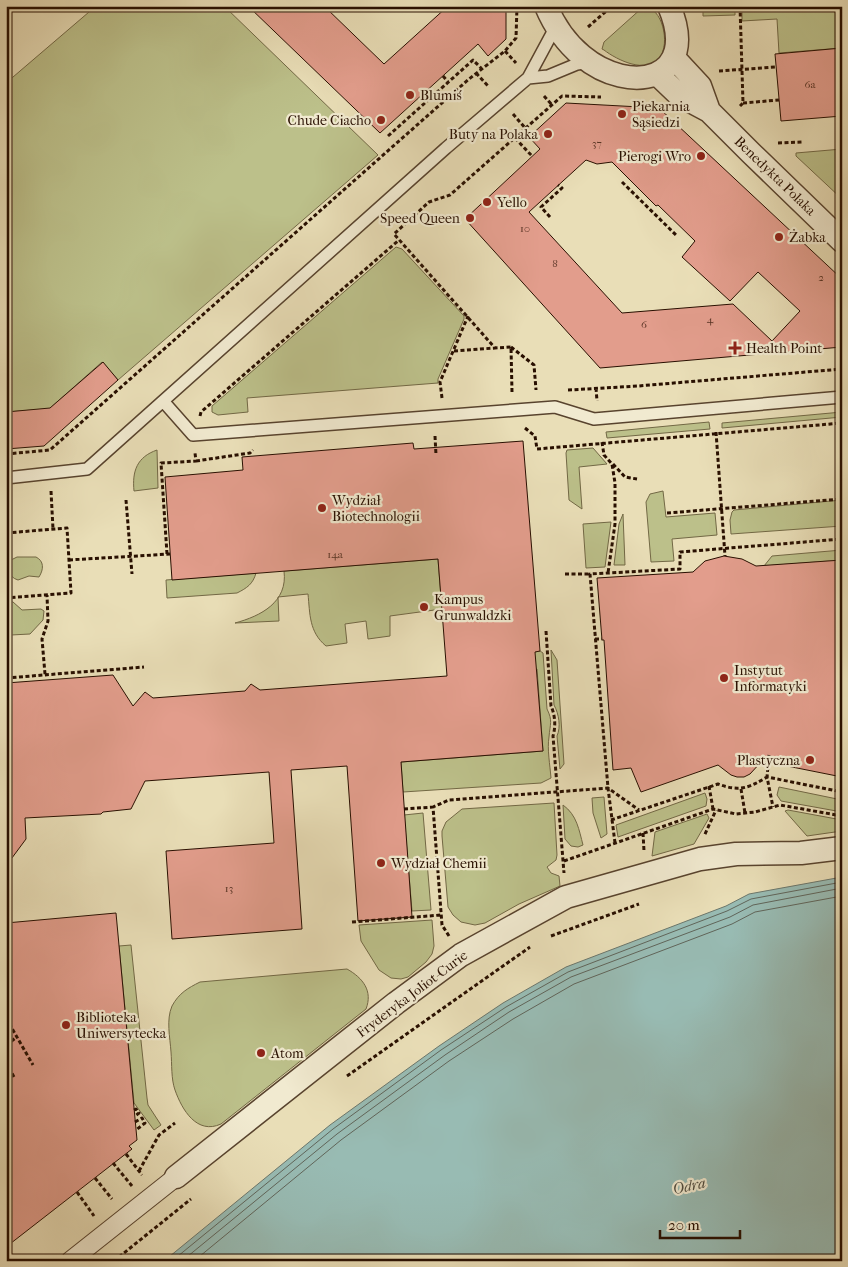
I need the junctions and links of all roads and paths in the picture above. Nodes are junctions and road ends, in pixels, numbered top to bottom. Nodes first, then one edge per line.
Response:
1 (517, 6) edge
2 (612, 6) edge
3 (669, 6) edge
4 (740, 6) edge
5 (557, 25) edge
6 (674, 58) junction
7 (590, 61) junction
8 (776, 67) dead end
9 (481, 68) junction
10 (742, 70) junction
11 (716, 71) dead end
12 (657, 74) junction
13 (443, 76) dead end
14 (528, 78) junction
15 (448, 82) junction
16 (779, 100) dead end
17 (552, 106) dead end
18 (709, 111) junction
19 (388, 136) dead end
20 (515, 138) junction
21 (802, 142) dead end
22 (778, 143) dead end
23 (532, 156) dead end
24 (622, 182) dead end
25 (558, 185) dead end
26 (550, 218) dead end
27 (676, 235) dead end
28 (399, 240) junction
29 (842, 241) edge
30 (468, 316) junction
31 (511, 347) junction
32 (495, 348) junction
33 (454, 351) junction
34 (842, 369) edge
35 (567, 390) dead end
36 (536, 391) dead end
37 (842, 397) edge
38 (163, 401) junction
39 (515, 410) junction
40 (201, 412) dead end
41 (443, 416) junction
42 (842, 423) edge
43 (716, 427) dead end
44 (435, 433) dead end
45 (717, 433) junction
46 (602, 437) dead end
47 (602, 442) junction
48 (194, 446) dead end
49 (544, 448) dead end
50 (6, 454) edge
51 (436, 455) dead end
52 (612, 464) junction
53 (50, 473) junction
54 (6, 478) edge
55 (637, 480) dead end
56 (842, 499) edge
57 (126, 500) dead end
58 (723, 509) junction
59 (667, 514) dead end
60 (53, 529) junction
61 (6, 533) edge
62 (842, 539) edge
63 (725, 548) junction
64 (130, 556) junction
65 (725, 556) dead end
66 (69, 560) junction
67 (608, 573) junction
68 (132, 574) dead end
69 (565, 574) dead end
70 (590, 574) junction
71 (48, 595) junction
72 (6, 598) edge
73 (546, 631) dead end
74 (595, 639) junction
75 (602, 639) dead end
76 (144, 667) dead end
77 (45, 674) junction
78 (6, 678) edge
79 (769, 755) dead end
80 (767, 776) junction
81 (710, 786) junction
82 (608, 788) junction
83 (741, 789) junction
84 (558, 791) junction
85 (842, 792) edge
86 (433, 807) junction
87 (773, 807) junction
88 (404, 809) dead end
89 (713, 809) junction
90 (639, 810) junction
91 (745, 813) junction
92 (842, 816) edge
93 (611, 820) junction
94 (615, 843) junction
95 (842, 848) edge
96 (564, 861) junction
97 (566, 897) junction
98 (647, 901) dead end
99 (441, 915) junction
100 (352, 922) dead end
101 (543, 938) dead end
102 (535, 944) dead end
103 (461, 955) junction
104 (6, 1018) edge
105 (17, 1037) junction
106 (6, 1045) edge
107 (6, 1062) edge
108 (33, 1065) dead end
109 (15, 1079) dead end
110 (341, 1081) dead end
111 (134, 1110) dead end
112 (135, 1116) dead end
113 (135, 1122) dead end
114 (175, 1123) dead end
115 (136, 1130) dead end
116 (139, 1171) dead end
117 (176, 1177) joint
118 (192, 1198) dead end
119 (70, 1261) edge
120 (114, 1261) edge

1 - 9 path
2 - 5 path
3 - 6 street
4 - 10 path
5 - 7 street
5 - 14 lane
6 - 12 street
6 - 18 street, Benedykta Polaka
7 - 12 street
7 - 14 lane
8 - 10 path
9 - 15 path
9 - 50 path
10 - 11 path
10 - 16 path
12 - 18 street, Benedykta Polaka
13 - 15 path
14 - 38 lane
15 - 19 path
17 - 20 path
18 - 29 street, Benedykta Polaka
20 - 23 path
20 - 28 path
21 - 22 path
24 - 27 path
25 - 26 path
28 - 30 path
28 - 40 path
30 - 32 path
30 - 33 path
31 - 32 path
31 - 36 path
31 - 39 path
32 - 33 path
33 - 41 path
34 - 35 path
37 - 39 lane
38 - 41 lane
38 - 53 lane
39 - 41 lane
42 - 45 path
43 - 45 path
44 - 51 path
45 - 47 path
45 - 58 path
46 - 47 path
47 - 49 path
47 - 52 path
48 - 64 path
52 - 55 path
52 - 67 path
53 - 54 lane
53 - 60 path
56 - 58 path
57 - 64 path
58 - 59 path
58 - 63 path
60 - 61 path
60 - 66 path
62 - 63 path
63 - 65 path
63 - 67 path
64 - 66 path
64 - 68 path
66 - 71 path
67 - 70 path
69 - 70 path
70 - 74 path
71 - 72 path
71 - 77 path
73 - 84 path
74 - 75 path
74 - 82 path
76 - 77 path
77 - 78 path
79 - 80 path
80 - 83 path
80 - 85 path
80 - 87 path
81 - 83 path
81 - 89 path
81 - 90 path
82 - 84 path
82 - 90 path
82 - 93 path
83 - 91 path
84 - 86 path
84 - 96 path
86 - 88 path
86 - 99 path
87 - 91 path
87 - 92 path
89 - 91 path
89 - 94 path
90 - 93 path
93 - 94 path
94 - 96 path
95 - 97 street, Fryderyka Joliot-Curie
96 - 97 path
97 - 103 street, Fryderyka Joliot-Curie
98 - 101 path
99 - 100 path
99 - 103 path
102 - 110 path
103 - 117 street, Fryderyka Joliot-Curie
104 - 105 path
105 - 106 path
105 - 108 path
107 - 109 path
111 - 112 path
113 - 115 path
114 - 116 path
117 - 119 street, Fryderyka Joliot-Curie
118 - 120 path

